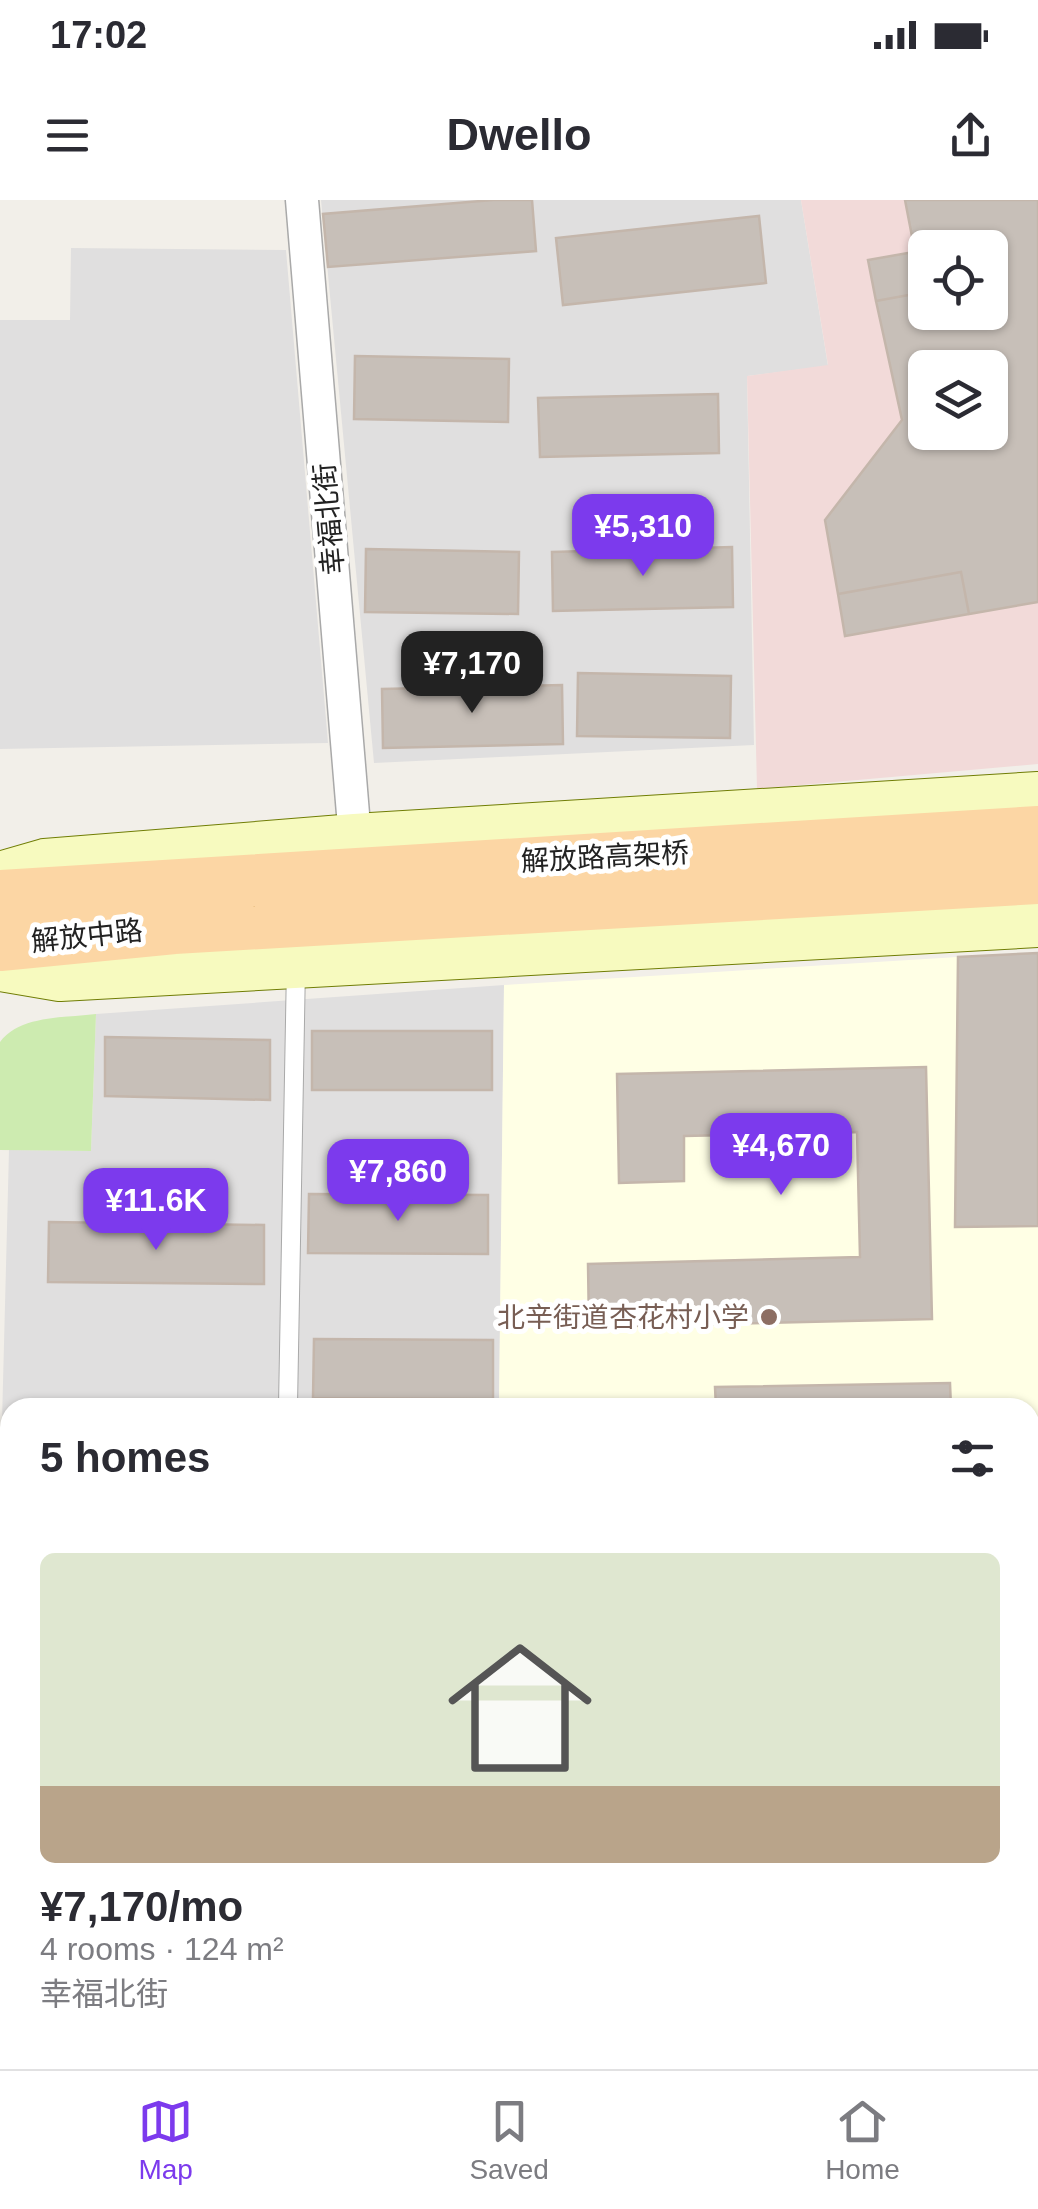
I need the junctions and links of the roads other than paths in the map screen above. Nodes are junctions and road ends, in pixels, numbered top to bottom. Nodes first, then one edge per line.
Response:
1 (302, 200) edge
2 (1038, 796) edge
3 (1038, 832) edge
4 (356, 838) junction
5 (0, 876) edge
6 (1038, 878) edge
7 (0, 896) edge
8 (173, 906) junction
9 (1038, 923) edge
10 (0, 945) edge
11 (296, 966) junction
12 (0, 967) edge
13 (288, 1398) edge

1 - 4 street, 幸福北街
2 - 4 street
3 - 8 main road, 解放路高架桥
4 - 5 street
6 - 8 main road, 解放路高架桥
7 - 8 main road, 解放中路
8 - 10 main road, 解放中路
9 - 11 street
11 - 12 street
11 - 13 lane

